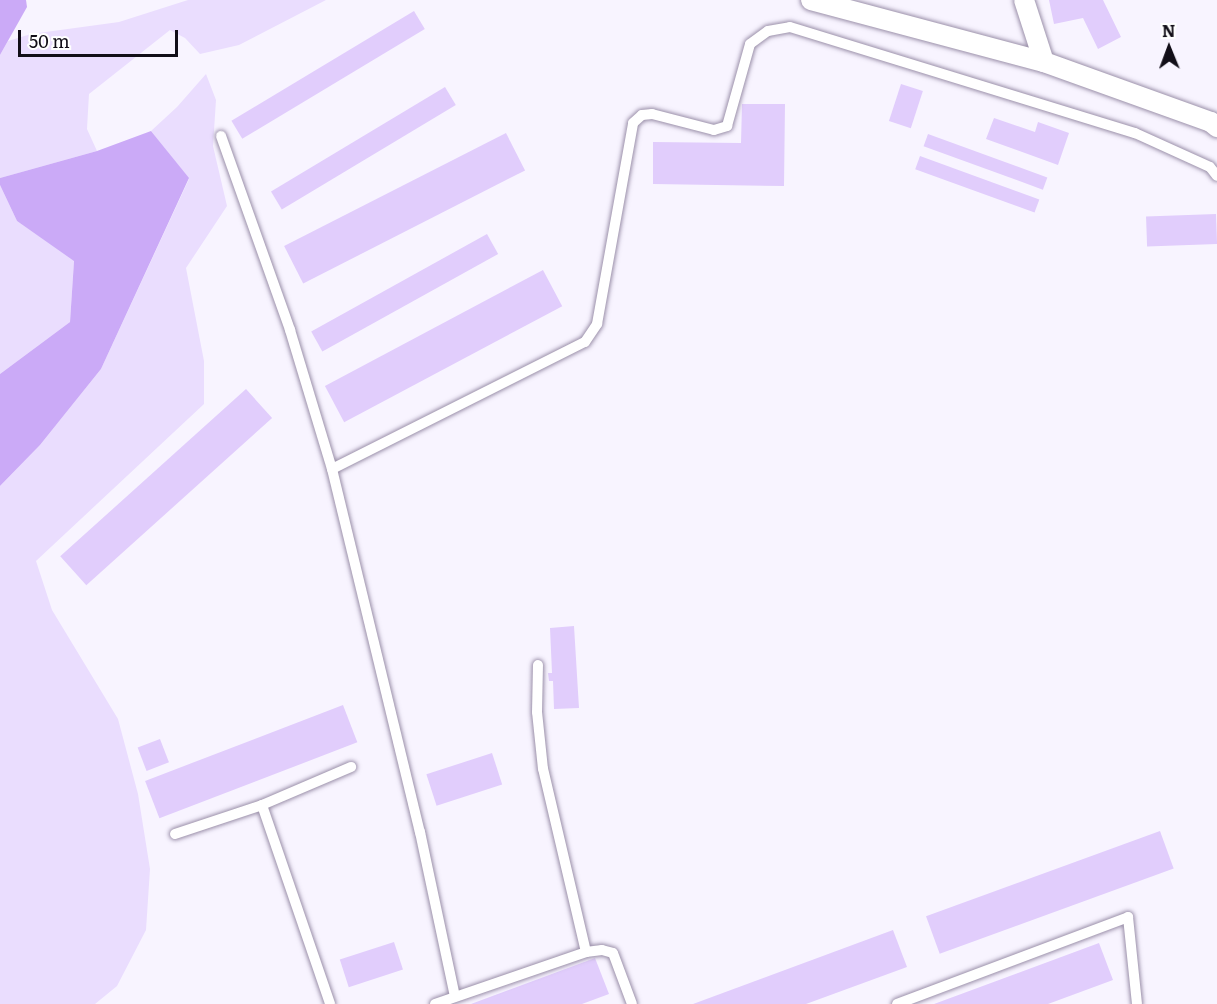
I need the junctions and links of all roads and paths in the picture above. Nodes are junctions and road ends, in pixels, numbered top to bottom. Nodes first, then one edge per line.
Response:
1 (811, 0) edge
2 (1024, 0) edge
3 (832, 3) edge
4 (1044, 62) junction
5 (1217, 127) edge
6 (221, 136) dead end
7 (1217, 176) edge
8 (332, 469) junction
9 (538, 665) dead end
10 (351, 766) dead end
11 (262, 805) junction
12 (175, 834) dead end
13 (586, 952) junction
14 (456, 996) junction
15 (330, 1004) edge
16 (435, 1004) edge
17 (632, 1004) edge
18 (897, 1004) edge
19 (1137, 1004) edge

1 - 3 street
2 - 4 street
3 - 4 street
4 - 5 street
6 - 8 lane
7 - 8 lane
8 - 14 lane
9 - 13 lane
10 - 11 lane
11 - 12 lane
11 - 15 lane
13 - 14 lane
13 - 17 lane
14 - 16 lane
18 - 19 lane

